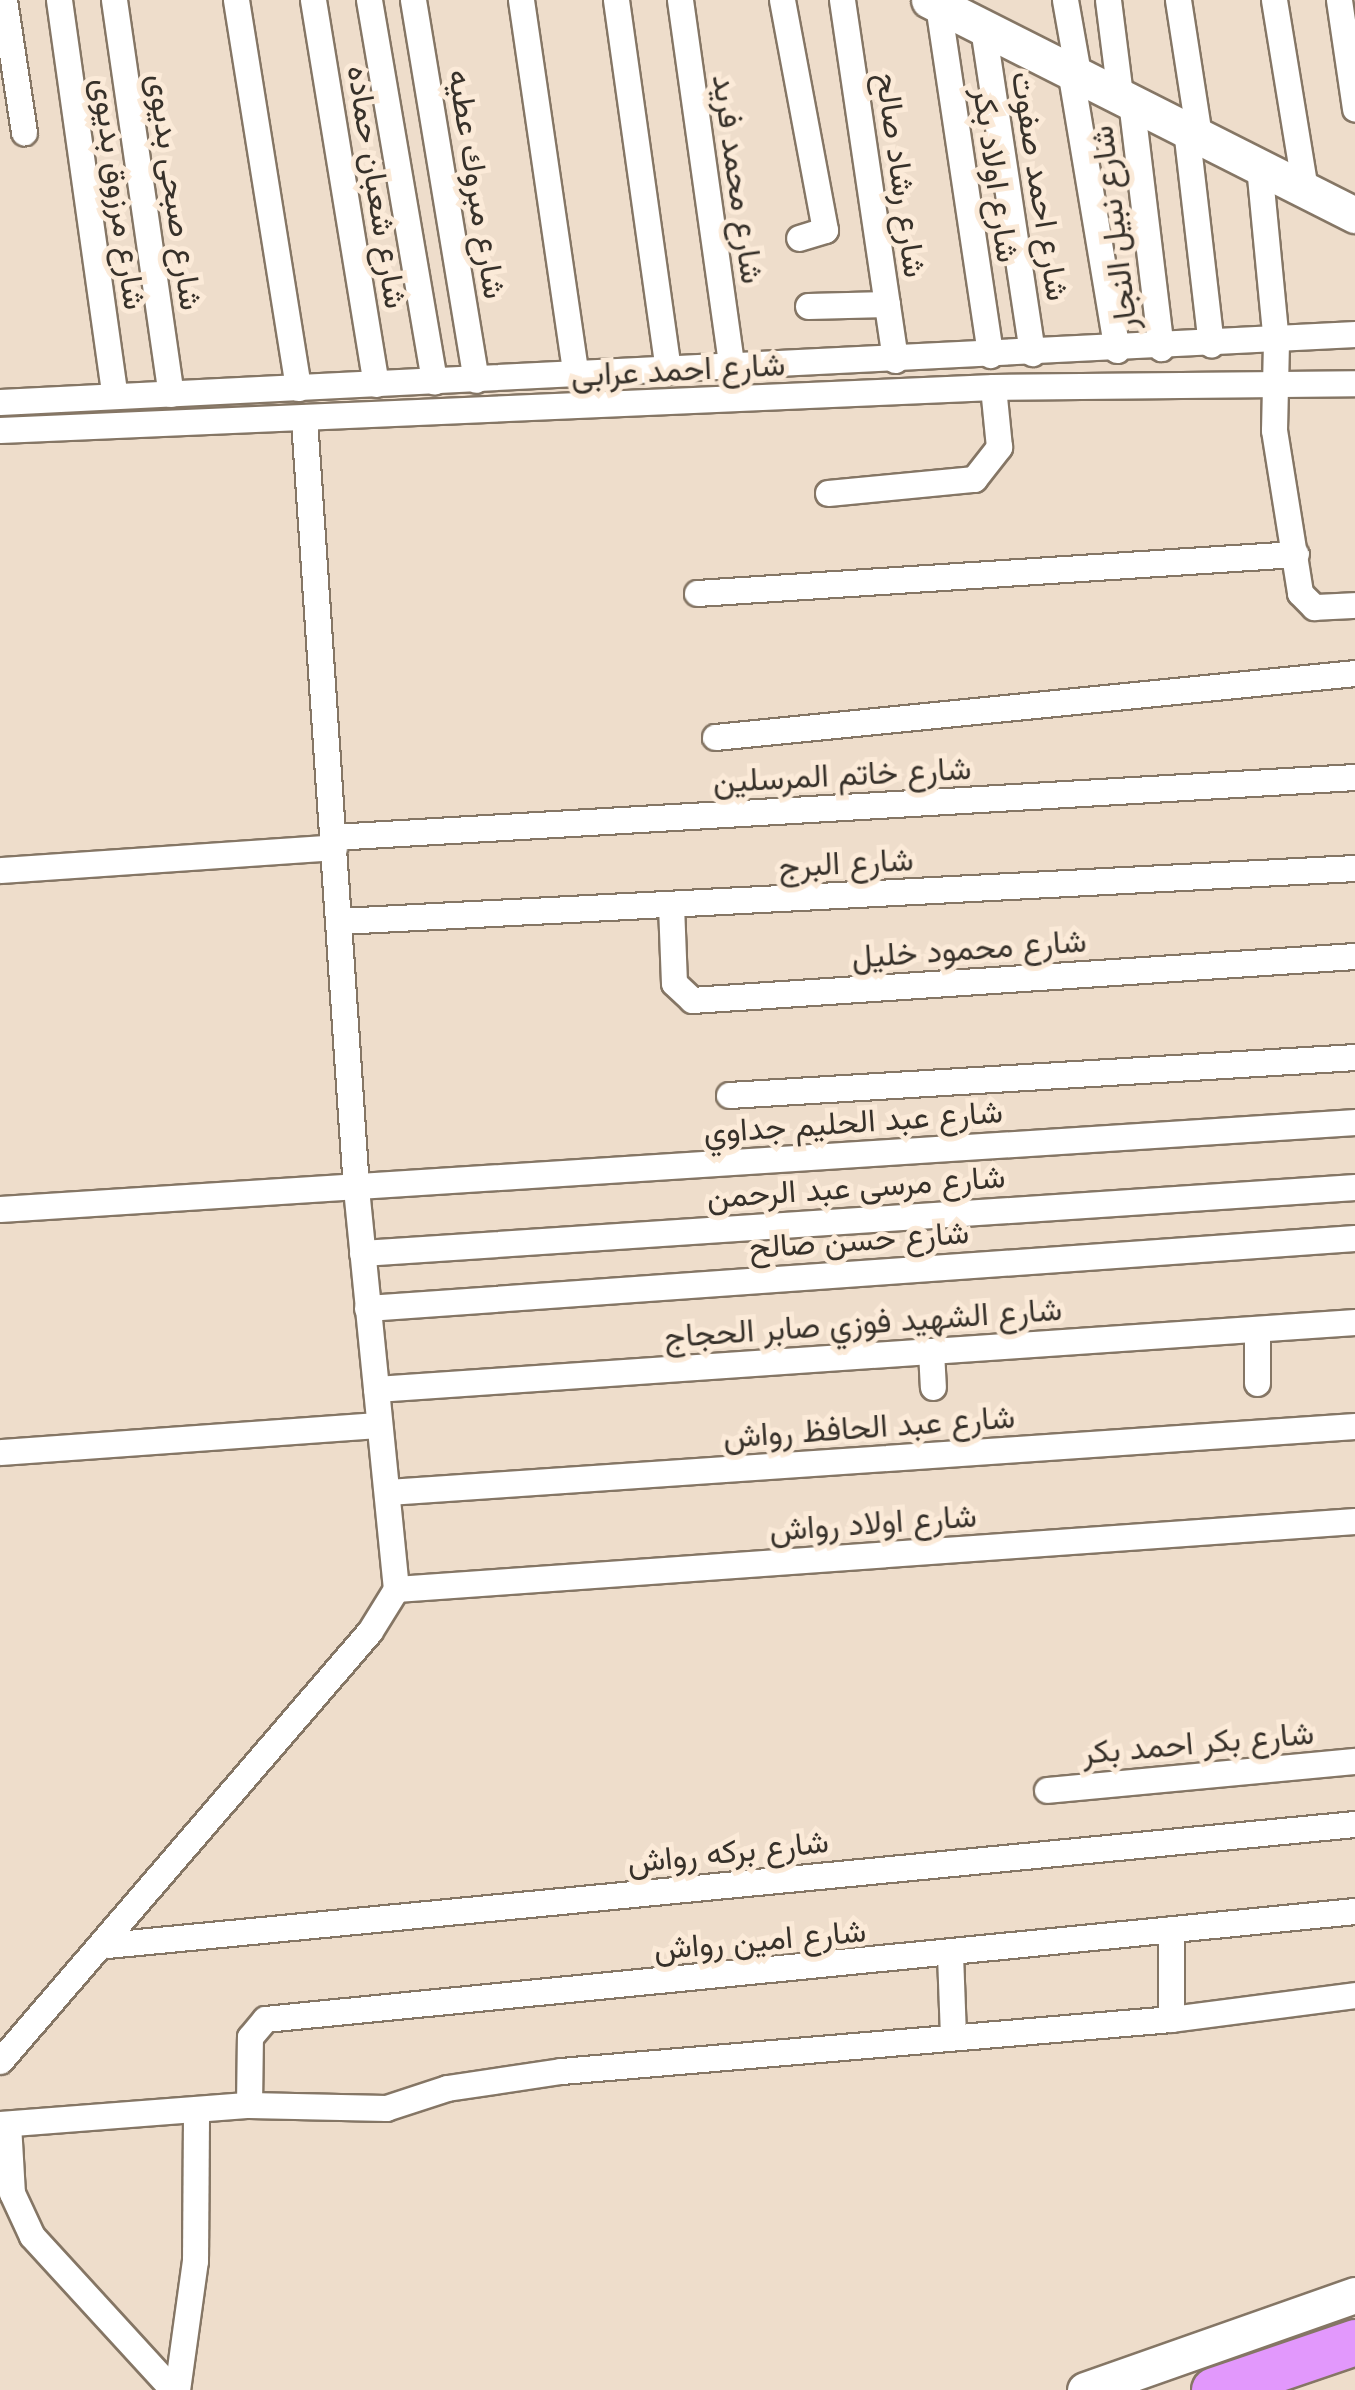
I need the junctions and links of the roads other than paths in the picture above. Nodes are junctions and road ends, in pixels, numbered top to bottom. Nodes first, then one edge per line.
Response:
1 (4, 0) edge
2 (59, 0) edge
3 (114, 0) edge
4 (236, 0) edge
5 (314, 0) edge
6 (369, 0) edge
7 (413, 0) edge
8 (521, 0) edge
9 (616, 0) edge
10 (680, 0) edge
11 (782, 0) edge
12 (842, 0) edge
13 (1066, 0) edge
14 (1108, 0) edge
15 (1178, 0) edge
16 (1274, 0) edge
17 (1339, 0) edge
18 (959, 11) edge
19 (1074, 71) junction
20 (1126, 98) junction
21 (1355, 109) edge
22 (1193, 132) junction
23 (24, 133) dead end
24 (1258, 166) junction
25 (1305, 190) junction
26 (1355, 216) edge
27 (798, 238) dead end
28 (887, 304) junction
29 (808, 306) dead end
30 (1355, 334) edge
31 (1276, 342) junction
32 (1212, 345) junction
33 (1161, 348) junction
34 (1117, 350) junction
35 (1032, 354) junction
36 (990, 356) junction
37 (895, 360) junction
38 (732, 368) junction
39 (668, 370) junction
40 (576, 375) junction
41 (476, 380) junction
42 (434, 381) junction
43 (1355, 382) edge
44 (1274, 383) junction
45 (376, 384) junction
46 (993, 387) junction
47 (298, 388) junction
48 (171, 394) junction
49 (114, 396) junction
50 (0, 402) edge
51 (304, 420) junction
52 (0, 430) edge
53 (828, 492) dead end
54 (1296, 554) junction
55 (697, 593) dead end
56 (1355, 606) edge
57 (1355, 673) edge
58 (716, 737) dead end
59 (1355, 776) edge
60 (334, 842) junction
61 (1355, 868) edge
62 (0, 870) edge
63 (672, 905) junction
64 (340, 921) junction
65 (1355, 956) edge
66 (1355, 1057) edge
67 (730, 1095) dead end
68 (1355, 1122) edge
69 (1355, 1187) edge
70 (356, 1188) junction
71 (0, 1209) edge
72 (1355, 1238) edge
73 (362, 1252) junction
74 (368, 1308) junction
75 (1355, 1322) edge
76 (1257, 1329) junction
77 (931, 1351) junction
78 (1258, 1383) dead end
79 (933, 1387) dead end
80 (376, 1389) junction
81 (379, 1426) junction
82 (1355, 1426) edge
83 (0, 1452) edge
84 (388, 1492) junction
85 (1355, 1521) edge
86 (396, 1590) junction
87 (1355, 1761) edge
88 (1047, 1790) dead end
89 (1355, 1824) edge
90 (1355, 1911) edge
91 (1171, 1929) junction
92 (107, 1945) junction
93 (950, 1954) junction
94 (1355, 1994) edge
95 (1171, 2019) junction
96 (953, 2035) junction
97 (0, 2061) edge
98 (249, 2105) junction
99 (196, 2110) junction
100 (4, 2124) edge
101 (1355, 2295) edge
102 (1355, 2342) edge
103 (175, 2390) edge
104 (1086, 2390) edge
105 (1214, 2390) edge

1 - 23 street
2 - 49 street, شارع مرزوق بديوى
3 - 48 street, شارع صبحى بديوى
4 - 47 street
5 - 45 street, شارع شعبان حماده
6 - 42 street
7 - 41 street, شارع مبروك عطيه
8 - 40 street
9 - 39 street
10 - 38 street, شارع محمد فريد
11 - 27 street
12 - 28 street, شارع رشاد صالح
13 - 19 street
14 - 20 street, شارع نبيل النجار
15 - 22 street
16 - 25 street
17 - 21 street
18 - 19 street
18 - 35 street, شارع احمد صفوت
18 - 36 street, شارع اولاد بكر
19 - 20 street
19 - 34 street
20 - 22 street
20 - 33 street, شارع نبيل النجار
22 - 24 street
22 - 32 street
24 - 25 street
24 - 31 street
25 - 26 street
28 - 29 street
28 - 37 street, شارع رشاد صالح
30 - 31 street, شارع احمد عرابى
31 - 32 street, شارع احمد عرابى
31 - 44 street
32 - 33 street, شارع احمد عرابى
33 - 34 street, شارع احمد عرابى
34 - 35 street, شارع احمد عرابى
35 - 36 street, شارع احمد عرابى
36 - 37 street, شارع احمد عرابى
37 - 38 street, شارع احمد عرابى
38 - 39 street, شارع احمد عرابى
39 - 40 street, شارع احمد عرابى
40 - 41 street, شارع احمد عرابى
41 - 42 street, شارع احمد عرابى
42 - 45 street, شارع احمد عرابى
43 - 44 street
44 - 46 street
44 - 54 street
45 - 47 street, شارع احمد عرابى
46 - 51 street
46 - 53 street
47 - 48 street, شارع احمد عرابى
48 - 49 street, شارع احمد عرابى
49 - 50 street, شارع احمد عرابى
51 - 52 street
51 - 60 street
54 - 55 street
54 - 56 street
57 - 58 street
59 - 60 street, شارع خاتم المرسلين
60 - 62 street, شارع خاتم المرسلين
60 - 64 street
61 - 63 street, شارع البرج
63 - 64 street, شارع البرج
63 - 65 street, شارع محمود خليل
64 - 70 street
66 - 67 street
68 - 70 street, شارع عبد الحليم جداوي
69 - 73 street, شارع مرسى عبد الرحمن
70 - 71 street, شارع عبد الحليم جداوي
70 - 73 street
72 - 74 street, شارع حسن صالح
73 - 74 street
74 - 80 street
75 - 76 street, شارع الشهيد فوزي صابر الحجاج
76 - 77 street, شارع الشهيد فوزي صابر الحجاج
76 - 78 street
77 - 79 street
77 - 80 street, شارع الشهيد فوزي صابر الحجاج
80 - 81 street
81 - 83 street
81 - 84 street
82 - 84 street, شارع عبد الحافظ رواش
84 - 86 street
85 - 86 street, شارع اولاد رواش
86 - 92 street
87 - 88 street, شارع بكر احمد بكر
89 - 92 street, شارع بركه رواش
90 - 91 street, شارع امين رواش
91 - 93 street, شارع امين رواش
91 - 95 street
92 - 97 street
93 - 96 street
93 - 98 street, شارع امين رواش
94 - 95 street
95 - 96 street
96 - 98 street
98 - 99 street
99 - 100 street
99 - 103 street
100 - 103 street
101 - 104 street
102 - 105 highway

